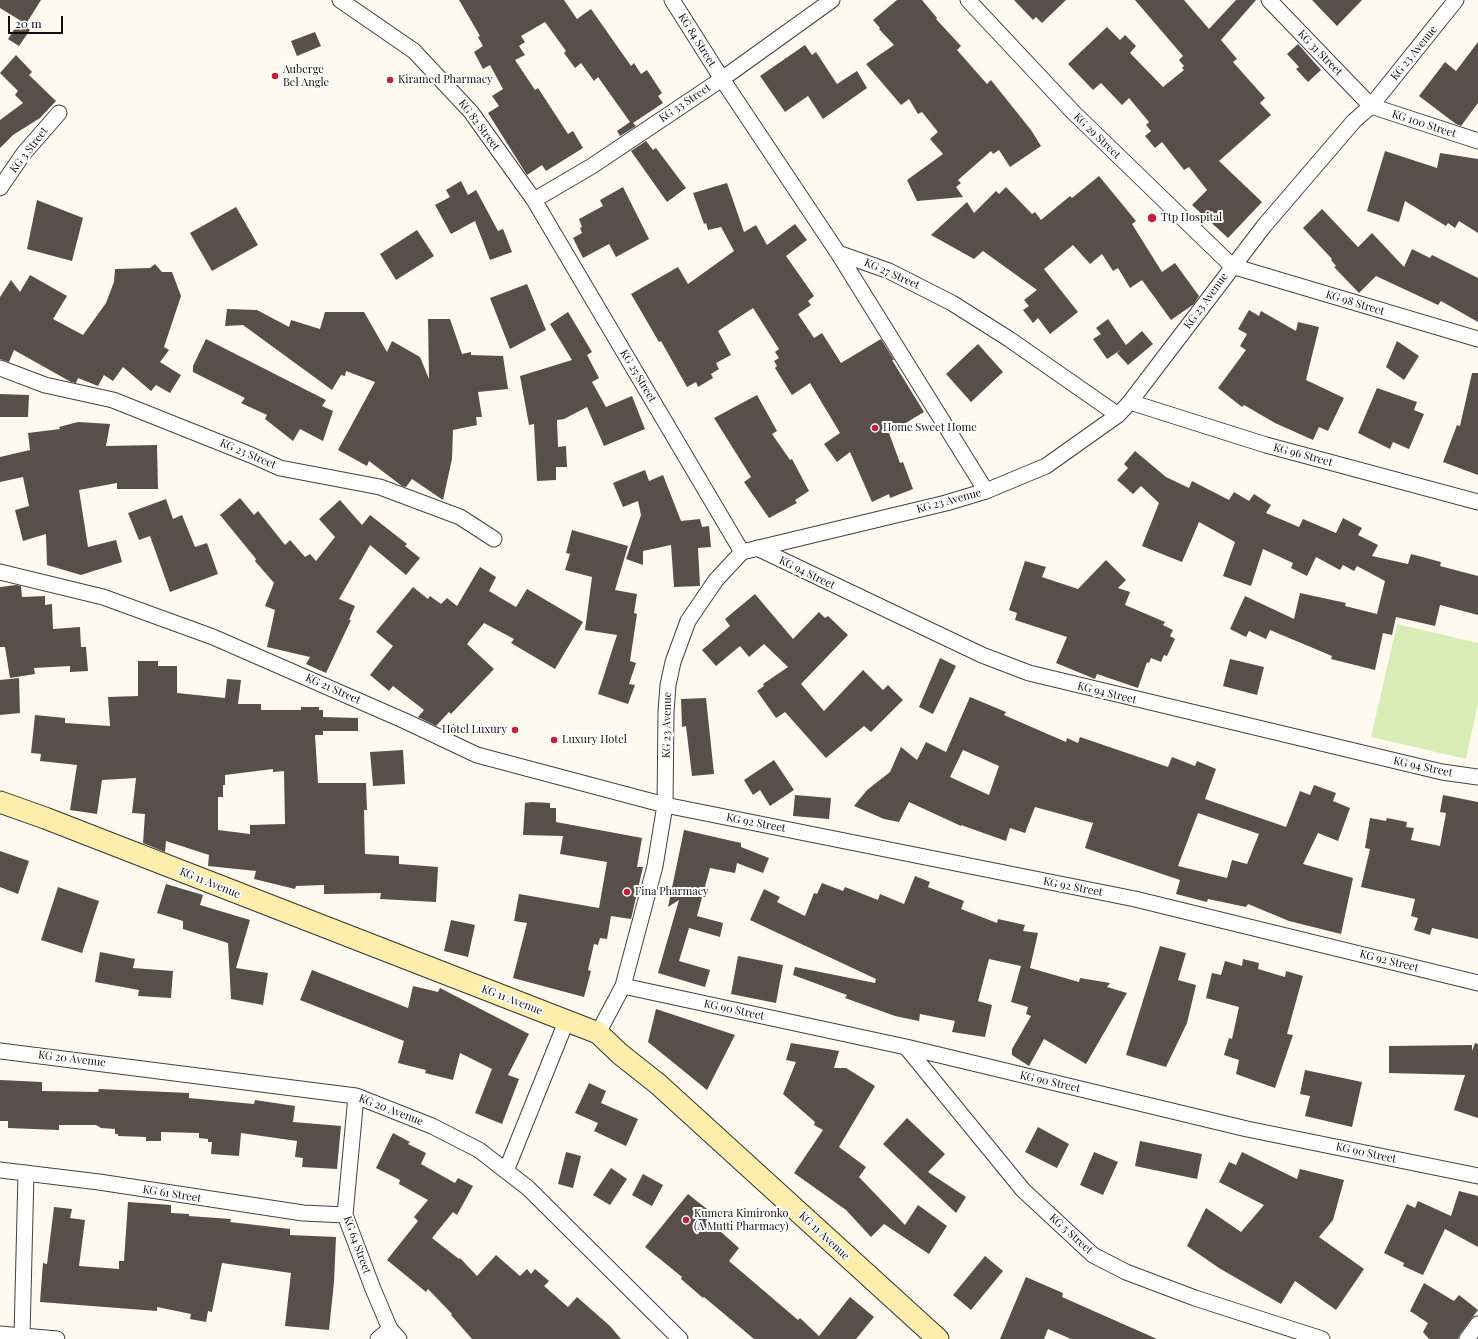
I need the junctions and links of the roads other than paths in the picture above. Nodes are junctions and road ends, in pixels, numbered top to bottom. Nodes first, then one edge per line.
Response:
1 (340, 0) edge
2 (672, 0) edge
3 (832, 0) edge
4 (968, 0) edge
5 (1269, 0) edge
6 (1456, 0) edge
7 (722, 79) junction
8 (1371, 106) junction
9 (59, 113) dead end
10 (1478, 142) edge
11 (0, 188) edge
12 (534, 200) junction
13 (838, 253) junction
14 (1232, 266) junction
15 (1478, 339) edge
16 (0, 368) edge
17 (1130, 402) junction
18 (1118, 415) junction
19 (986, 491) junction
20 (1478, 502) edge
21 (494, 539) dead end
22 (757, 548) junction
23 (742, 552) junction
24 (0, 572) edge
25 (1478, 777) edge
26 (0, 802) edge
27 (666, 805) junction
28 (1478, 984) edge
29 (623, 986) junction
30 (566, 1022) junction
31 (598, 1033) junction
32 (906, 1047) junction
33 (0, 1051) edge
34 (356, 1096) junction
35 (0, 1170) edge
36 (506, 1171) junction
37 (26, 1173) junction
38 (1478, 1176) edge
39 (345, 1215) junction
40 (1478, 1324) edge
41 (0, 1334) edge
42 (395, 1334) edge
43 (22, 1336) junction
44 (57, 1339) edge
45 (378, 1339) edge
46 (680, 1339) edge
47 (938, 1339) edge
48 (1322, 1339) edge
49 (1467, 1339) edge

1 - 12 street, KG 82 Street
2 - 7 street, KG 84 Street
3 - 7 street, KG 33 Street
4 - 14 street, KG 29 Street
5 - 8 street, KG 31 Street
6 - 8 street, KG 23 Avenue
7 - 12 street, KG 33 Street
7 - 13 street
8 - 10 street, KG 100 Street
8 - 14 street, KG 23 Avenue
9 - 11 street, KG 3 Street
12 - 23 street, KG 25 Street
13 - 18 street, KG 27 Street
13 - 19 street
14 - 15 street, KG 98 Street
14 - 17 street, KG 23 Avenue
16 - 21 street, KG 23 Street
17 - 18 street, KG 23 Avenue
17 - 20 street, KG 96 Street
18 - 19 street, KG 23 Avenue
19 - 22 street, KG 23 Avenue
22 - 23 street, KG 23 Avenue
22 - 25 street, KG 94 Street
23 - 27 street, KG 23 Avenue
24 - 27 street, KG 21 Street
26 - 30 main road, KG 11 Avenue
27 - 28 street, KG 92 Street
27 - 29 street, KG 23 Avenue
29 - 31 street, KG 23 Avenue
29 - 32 street, KG 90 Street
30 - 31 main road, KG 11 Avenue
30 - 36 street
31 - 47 main road, KG 11 Avenue
32 - 38 street, KG 90 Street
32 - 48 street, KG 5 Street
33 - 34 street, KG 20 Avenue
34 - 36 street, KG 20 Avenue
34 - 39 street, KG 64 Street
35 - 37 street, KG 61 Street
36 - 46 street, KG 20 Avenue
37 - 39 street, KG 61 Street
37 - 43 street
39 - 42 street, KG 64 Street
40 - 49 street
41 - 43 street
42 - 45 street
43 - 44 street

